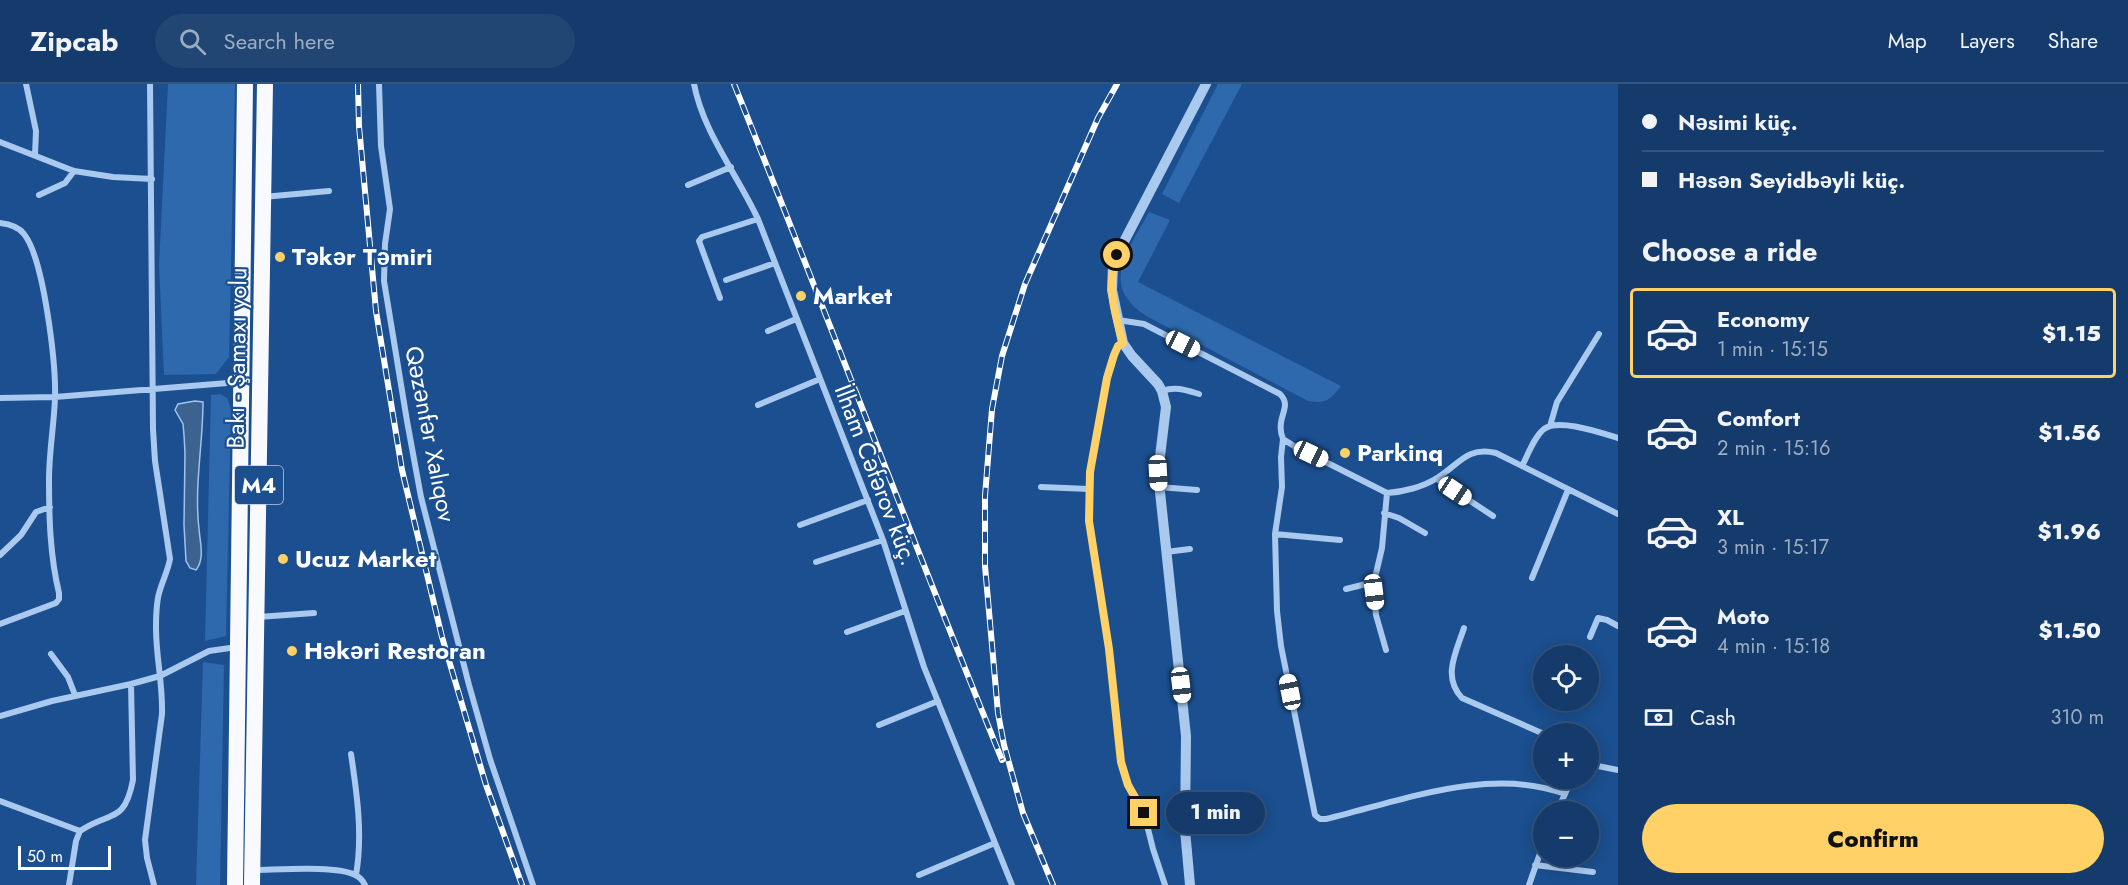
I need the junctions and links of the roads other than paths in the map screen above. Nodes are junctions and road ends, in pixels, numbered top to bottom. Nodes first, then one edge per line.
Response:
1 (26, 84) edge
2 (150, 84) edge
3 (245, 84) edge
4 (265, 84) edge
5 (379, 84) edge
6 (694, 84) edge
7 (1206, 84) edge
8 (0, 142) edge
9 (35, 155) junction
10 (731, 167) junction
11 (74, 171) junction
12 (152, 179) junction
13 (688, 185) dead end
14 (329, 191) dead end
15 (39, 195) dead end
16 (263, 197) junction
17 (758, 219) junction
18 (0, 223) edge
19 (775, 263) junction
20 (726, 280) dead end
21 (720, 298) dead end
22 (796, 319) junction
23 (1117, 320) junction
24 (768, 332) dead end
25 (1599, 334) dead end
26 (1123, 343) junction
27 (820, 379) junction
28 (241, 382) junction
29 (152, 389) junction
30 (1162, 391) junction
31 (1199, 394) dead end
32 (55, 397) junction
33 (0, 398) edge
34 (758, 405) dead end
35 (1550, 426) junction
36 (1618, 438) edge
37 (1283, 439) junction
38 (1522, 466) junction
39 (1437, 479) junction
40 (1041, 487) dead end
41 (1158, 487) junction
42 (1089, 489) junction
43 (1197, 490) dead end
44 (1568, 490) junction
45 (1387, 493) junction
46 (868, 500) junction
47 (50, 507) junction
48 (1384, 513) junction
49 (1618, 514) edge
50 (1492, 516) dead end
51 (800, 525) dead end
52 (1425, 533) dead end
53 (1275, 534) junction
54 (883, 540) junction
55 (1340, 540) dead end
56 (1190, 549) dead end
57 (1166, 552) junction
58 (0, 555) edge
59 (816, 562) dead end
60 (1532, 578) dead end
61 (1374, 582) junction
62 (1346, 589) dead end
63 (905, 611) junction
64 (314, 613) dead end
65 (258, 617) junction
66 (0, 624) edge
67 (1618, 626) edge
68 (1464, 628) dead end
69 (848, 632) dead end
70 (1590, 637) dead end
71 (239, 647) junction
72 (1386, 650) dead end
73 (51, 654) dead end
74 (160, 676) junction
75 (131, 684) junction
76 (75, 695) junction
77 (938, 701) junction
78 (0, 716) edge
79 (879, 725) dead end
80 (1533, 729) edge
81 (351, 754) dead end
82 (1599, 766) edge
83 (1618, 770) edge
84 (1567, 789) edge
85 (1565, 794) junction
86 (0, 801) edge
87 (1562, 801) edge
88 (1260, 813) dead end
89 (1185, 830) junction
90 (80, 831) junction
91 (995, 843) junction
92 (1534, 867) edge
93 (1552, 867) edge
94 (1593, 872) dead end
95 (356, 875) junction
96 (919, 875) dead end
97 (252, 878) edge
98 (69, 885) edge
99 (154, 885) edge
100 (235, 885) edge
101 (365, 885) edge
102 (533, 885) edge
103 (1012, 885) edge
104 (1165, 885) edge
105 (1190, 885) edge
106 (1529, 885) edge

1 - 9 street
2 - 12 street
3 - 28 highway, Bakı - Şamaxı yolu / M4
4 - 16 highway, Bakı - Şamaxı yolu / M4
5 - 102 street, Qəzənfər Xalıqov
6 - 10 street, İlham Cəfərov küç.
7 - 23 street
8 - 9 street
9 - 11 street
10 - 13 street
10 - 17 street, İlham Cəfərov küç.
11 - 12 street
11 - 15 street
12 - 29 street
14 - 16 street
16 - 65 highway, Bakı - Şamaxı yolu / M4
17 - 19 street, İlham Cəfərov küç.
17 - 21 street
18 - 32 street
19 - 20 street
19 - 22 street, İlham Cəfərov küç.
22 - 24 street
22 - 27 street, İlham Cəfərov küç.
23 - 26 street
23 - 37 street
25 - 35 street
26 - 30 street
26 - 42 street
27 - 34 street
27 - 46 street, İlham Cəfərov küç.
28 - 29 street
28 - 71 highway, Bakı - Şamaxı yolu / M4
29 - 32 street
29 - 74 street
30 - 31 street
30 - 41 street
32 - 33 street
32 - 47 street
35 - 36 street
35 - 38 street
37 - 45 street
37 - 53 street
38 - 39 street
38 - 44 street
39 - 45 street
39 - 50 street
40 - 42 street
41 - 43 street
41 - 57 street
42 - 104 street
44 - 49 street
44 - 60 street
45 - 48 street
46 - 51 street
46 - 54 street, İlham Cəfərov küç.
47 - 58 street
47 - 66 street
48 - 52 street
48 - 61 street
53 - 55 street
53 - 85 street
54 - 59 street
54 - 63 street, İlham Cəfərov küç.
56 - 57 street
57 - 89 street
61 - 62 street
61 - 72 street
63 - 69 street
63 - 77 street, İlham Cəfərov küç.
64 - 65 street
65 - 97 highway, Bakı - Şamaxı yolu / M4
67 - 70 street
68 - 80 street
71 - 74 street
71 - 100 highway, Bakı - Şamaxı yolu / M4
73 - 76 street
74 - 75 street
74 - 99 street
75 - 76 street
75 - 90 street
76 - 78 street
77 - 79 street
77 - 91 street, İlham Cəfərov küç.
81 - 95 street
82 - 83 street
84 - 85 street
85 - 87 street
86 - 90 street
88 - 89 street
89 - 105 street
90 - 98 street
91 - 96 street
91 - 103 street, İlham Cəfərov küç.
92 - 106 street
93 - 94 street
95 - 97 street
95 - 101 street

